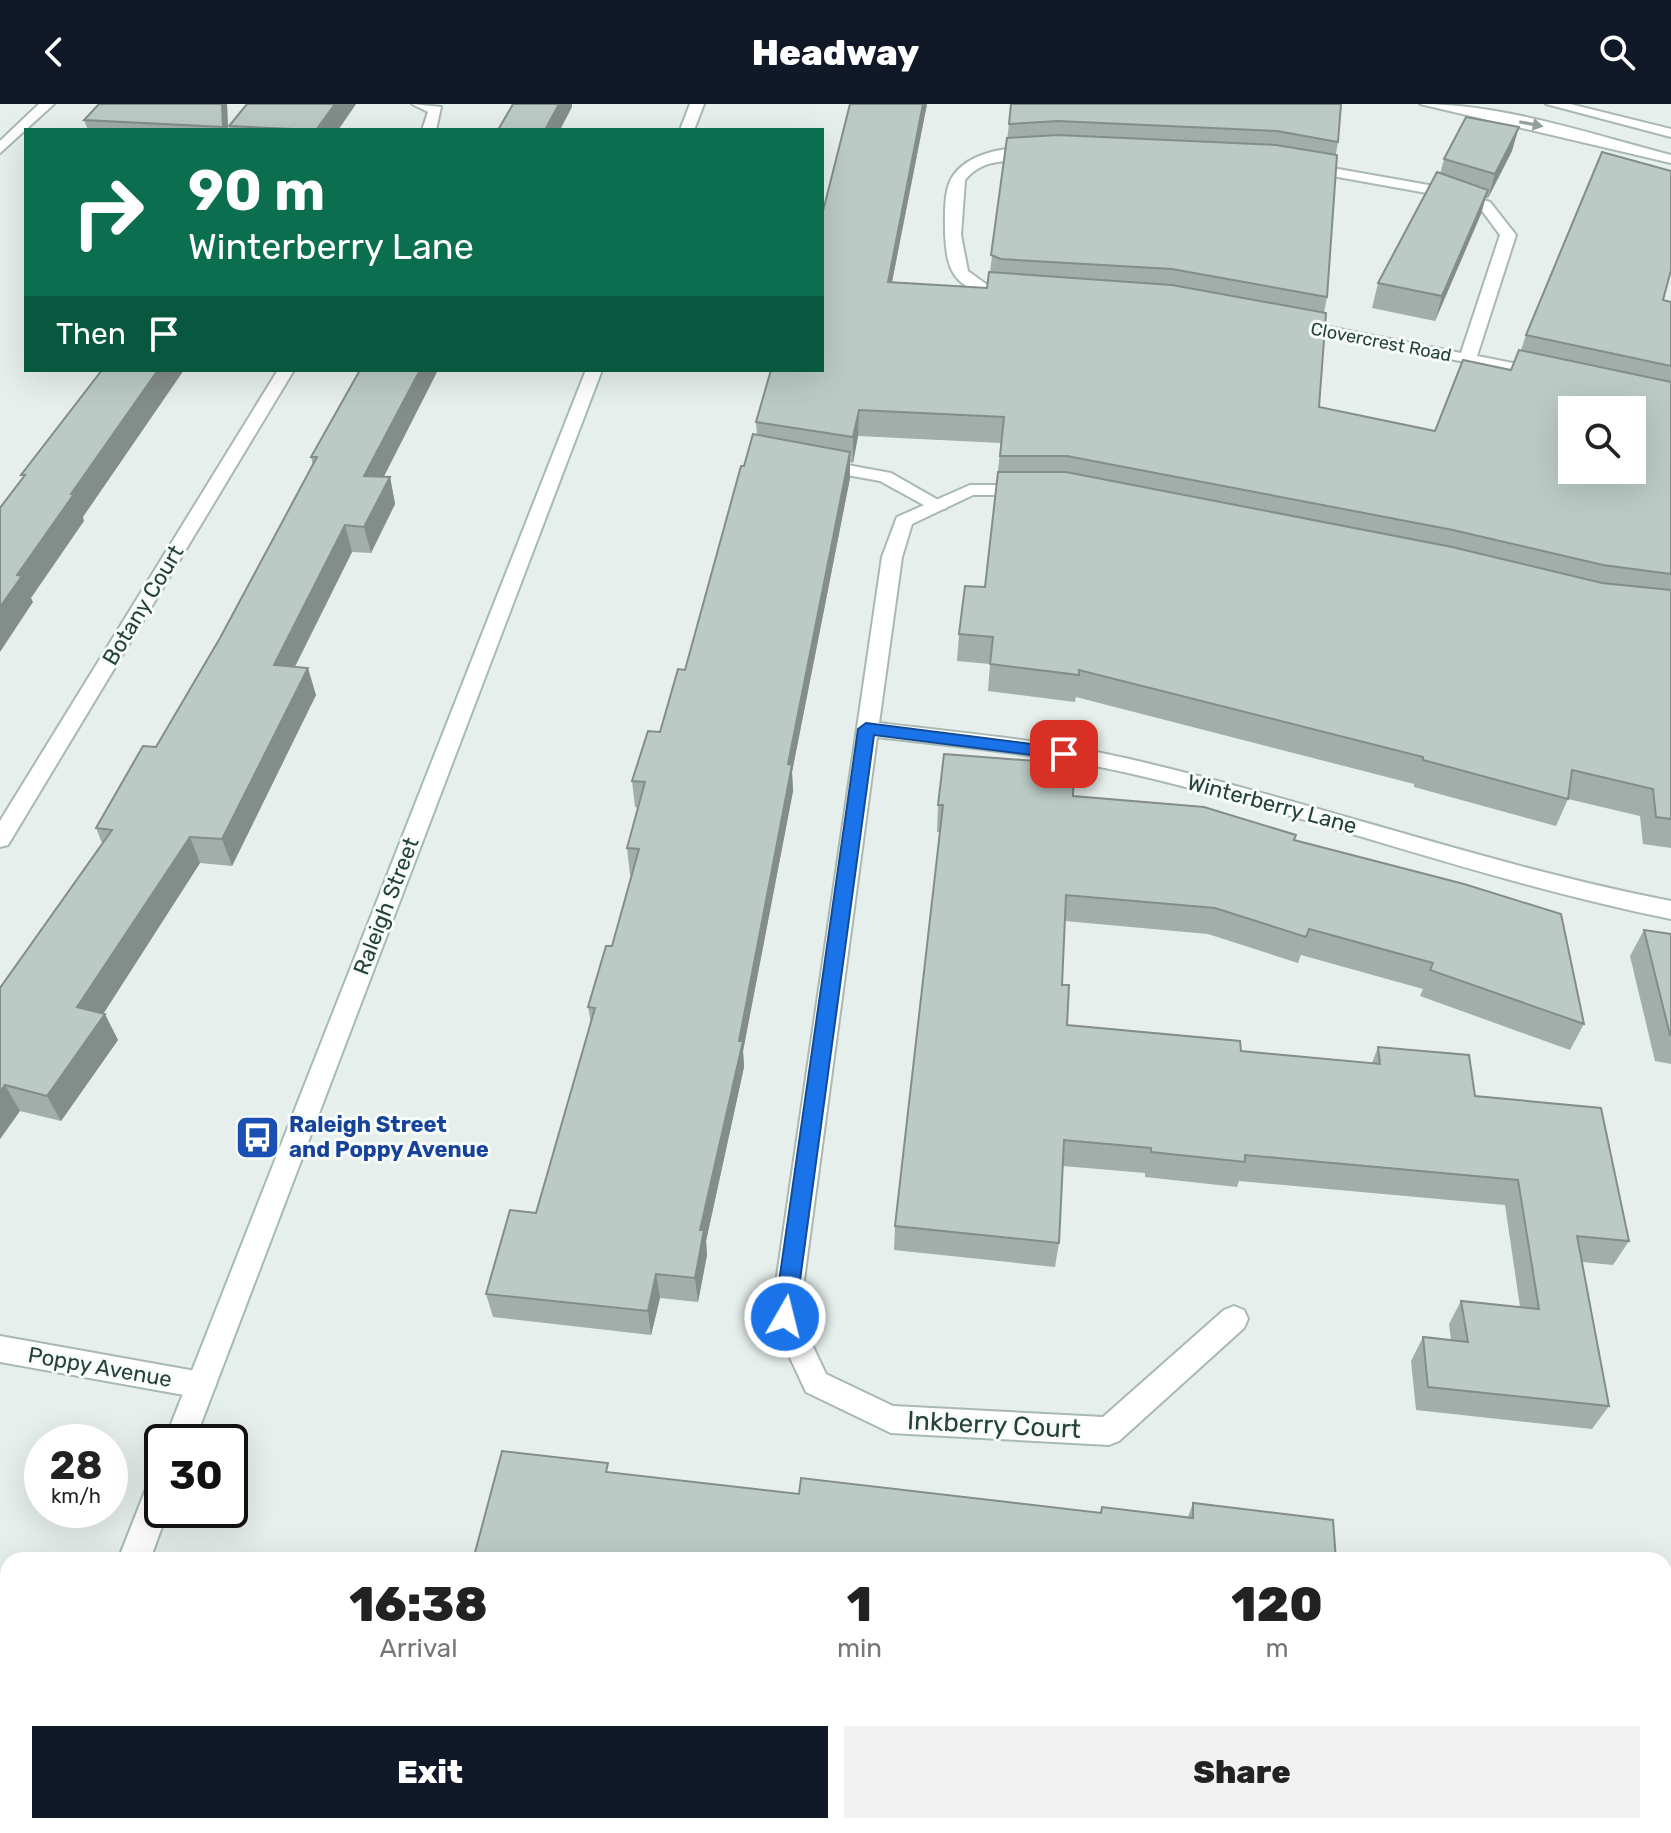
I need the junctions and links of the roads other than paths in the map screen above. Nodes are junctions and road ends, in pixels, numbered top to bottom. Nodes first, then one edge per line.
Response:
1 (47, 104) edge
2 (419, 104) edge
3 (697, 104) edge
4 (1427, 104) edge
5 (1553, 104) edge
6 (430, 128) edge
7 (688, 128) edge
8 (1671, 133) edge
9 (0, 149) edge
10 (1056, 152) edge
11 (1671, 159) edge
12 (1286, 164) edge
13 (1039, 294) edge
14 (1273, 322) edge
15 (1468, 358) junction
16 (285, 372) edge
17 (593, 372) edge
18 (1562, 378) edge
19 (808, 463) edge
20 (1047, 490) edge
21 (938, 505) junction
22 (866, 729) junction
23 (0, 839) edge
24 (1671, 910) edge
25 (1234, 1319) dead end
26 (0, 1349) edge
27 (201, 1385) junction
28 (186, 1424) edge
29 (146, 1528) edge
30 (137, 1552) edge

1 - 9 street
2 - 6 street
3 - 7 street
4 -> 11 street
5 - 8 street
10 - 13 street
12 - 15 street
14 - 15 street, Clovercrest Road
15 - 18 street, Clovercrest Road
16 - 23 street, Botany Court
17 - 27 street, Raleigh Street
19 - 21 street
20 - 21 street
21 - 22 street
22 - 24 street, Winterberry Lane
22 - 25 street, Inkberry Court
26 - 27 street, Poppy Avenue
27 - 28 street, Raleigh Street
29 - 30 street

